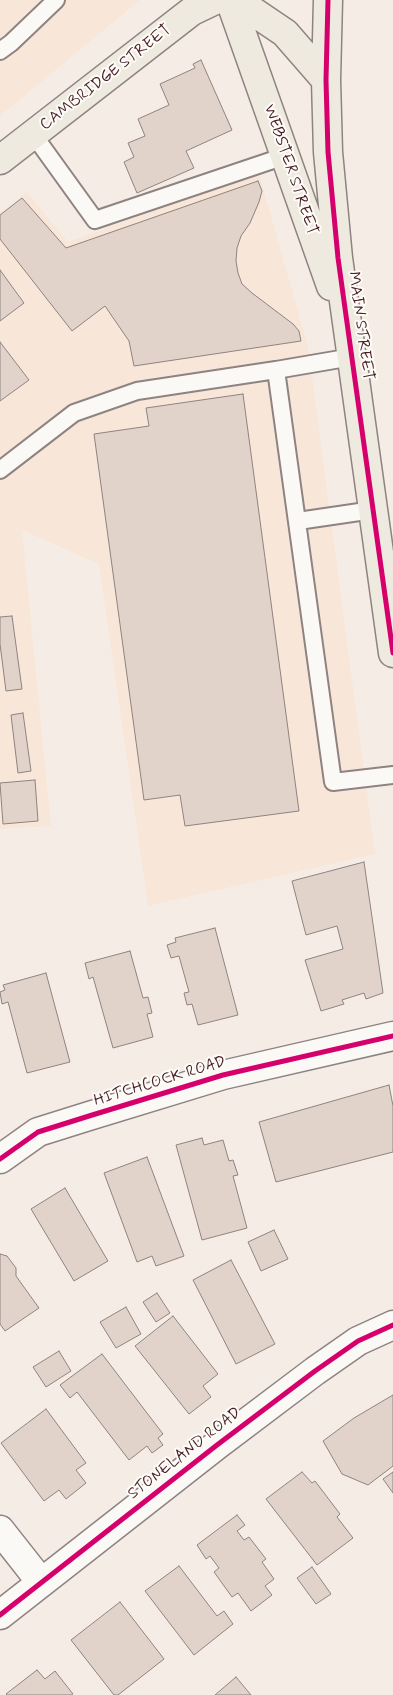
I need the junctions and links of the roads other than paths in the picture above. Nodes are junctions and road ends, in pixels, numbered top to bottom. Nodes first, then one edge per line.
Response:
1 (56, 0) edge
2 (216, 0) edge
3 (230, 0) edge
4 (236, 0) edge
5 (328, 0) edge
6 (0, 51) edge
7 (326, 80) junction
8 (34, 134) junction
9 (285, 156) junction
10 (0, 160) edge
11 (351, 349) junction
12 (276, 370) junction
13 (0, 470) edge
14 (373, 510) junction
15 (298, 521) junction
16 (393, 654) edge
17 (393, 776) edge
18 (393, 1036) edge
19 (0, 1158) edge
20 (393, 1325) edge
21 (0, 1530) edge
22 (41, 1582) junction
23 (0, 1615) edge

1 - 6 lane
2 - 8 main road, CAMBRIDGE STREET
3 - 9 main road, WEBSTER STREET
4 - 7 main road
5 - 7 main road, MAIN STREET
7 - 11 main road, MAIN STREET
8 - 9 lane
8 - 10 main road, CAMBRIDGE STREET
9 - 11 main road, WEBSTER STREET
11 - 12 lane
11 - 14 main road, MAIN STREET
12 - 13 lane
12 - 15 lane
14 - 15 lane
14 - 16 main road, MAIN STREET
15 - 17 lane
18 - 19 street, HITCHCOCK ROAD
20 - 22 street, STONELAND ROAD
21 - 22 street
22 - 23 street, STONELAND ROAD

